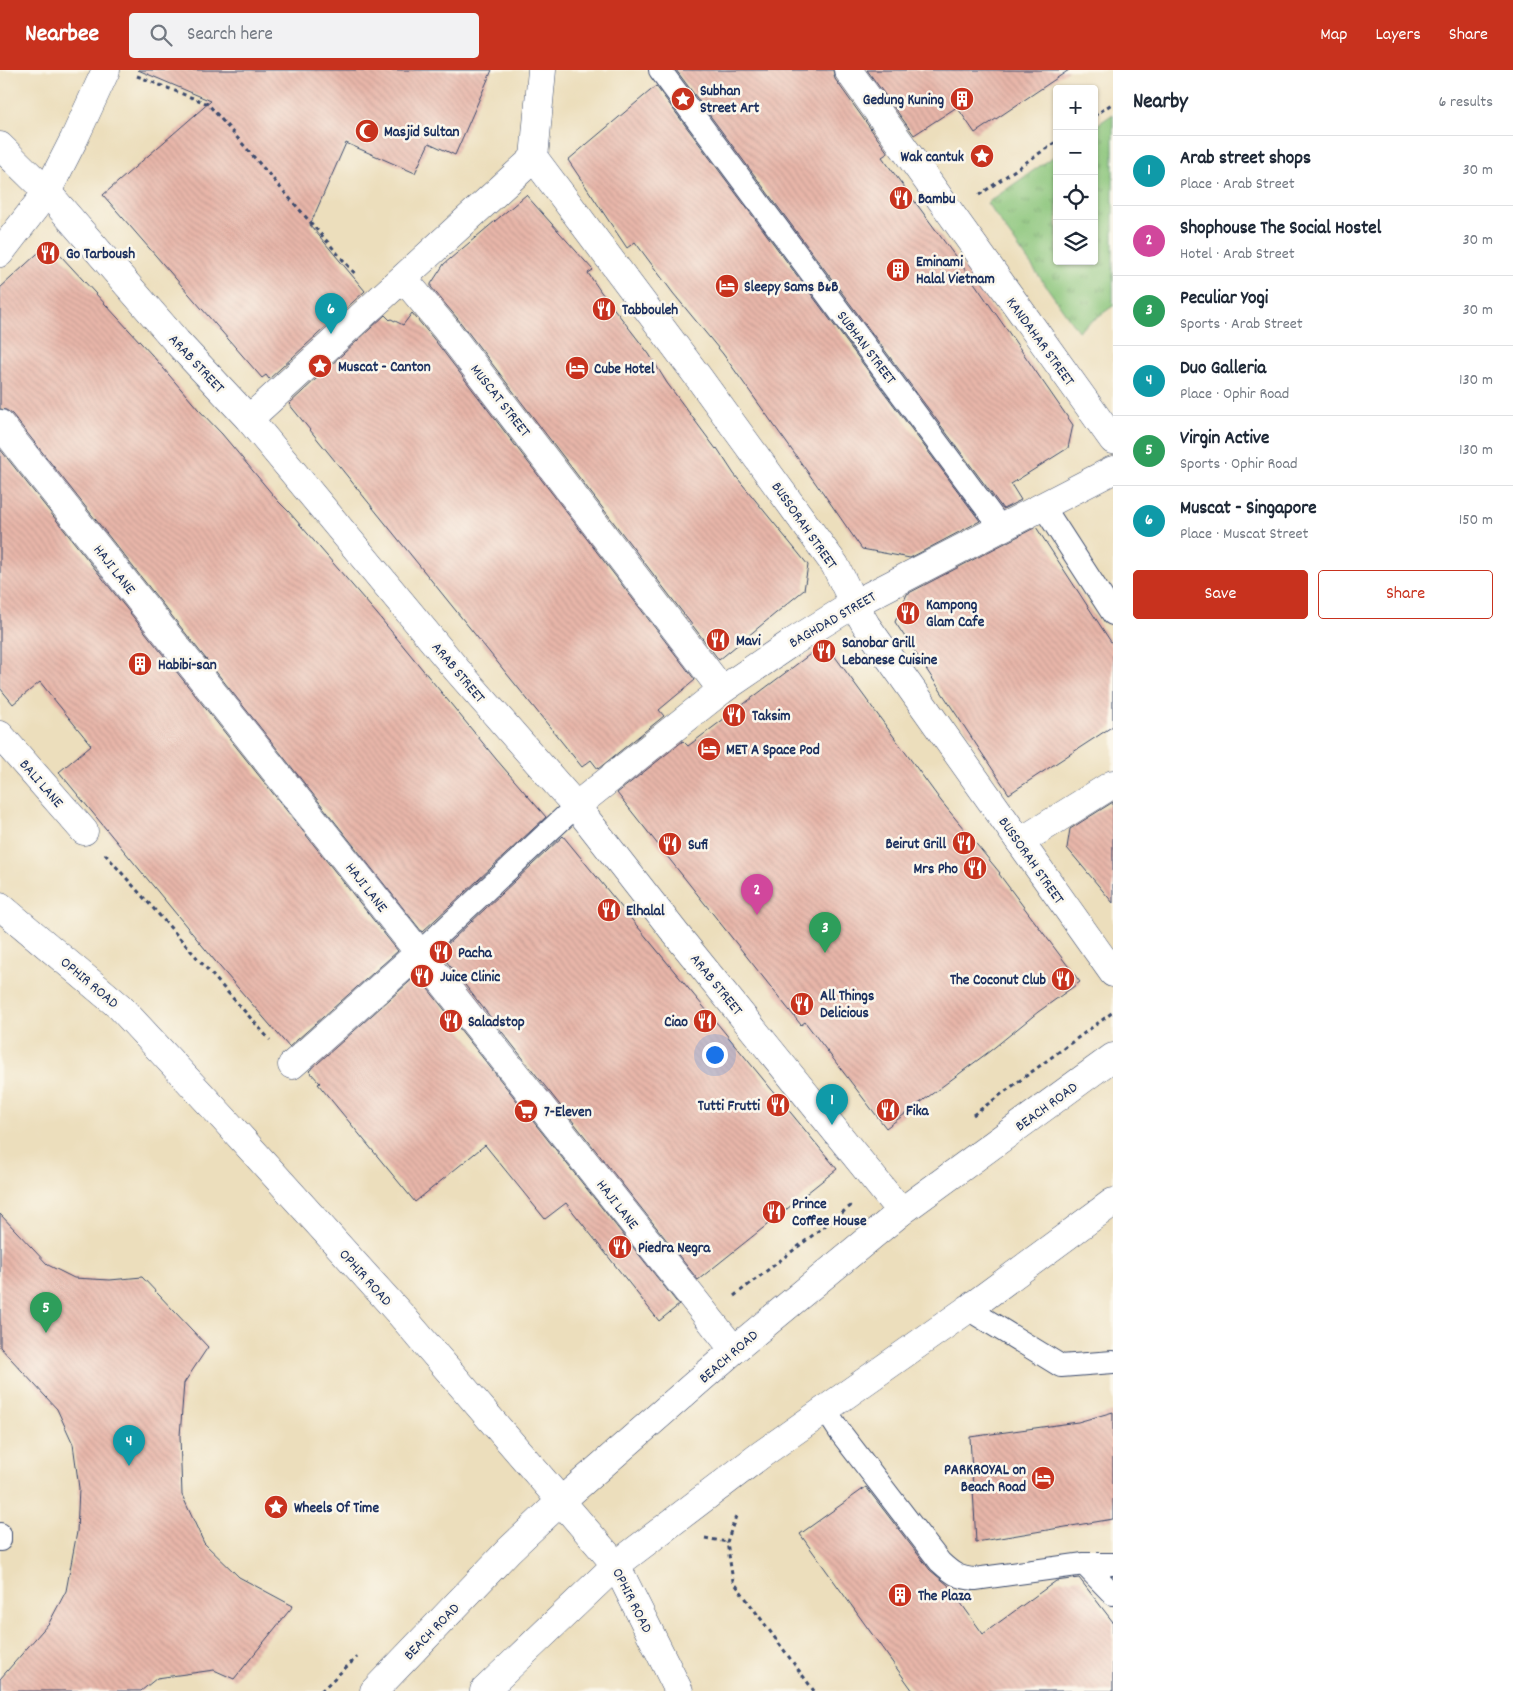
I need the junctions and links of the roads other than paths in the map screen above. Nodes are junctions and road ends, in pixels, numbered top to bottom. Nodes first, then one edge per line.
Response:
1 (542, 70) edge
2 (660, 70) edge
3 (848, 70) edge
4 (119, 72) edge
5 (0, 146) edge
6 (534, 158) junction
7 (47, 192) junction
8 (0, 253) edge
9 (404, 279) junction
10 (249, 419) junction
11 (0, 424) edge
12 (1113, 440) edge
13 (1113, 470) edge
14 (1043, 506) junction
15 (1001, 528) junction
16 (854, 604) junction
17 (1113, 614) edge
18 (722, 690) junction
19 (0, 735) edge
20 (1113, 784) edge
21 (576, 806) junction
22 (84, 831) road end
23 (1020, 842) junction
24 (0, 906) edge
25 (419, 953) junction
26 (1113, 973) edge
27 (1113, 1057) edge
28 (292, 1065) road end
29 (1113, 1202) edge
30 (900, 1212) junction
31 (968, 1309) junction
32 (734, 1350) junction
33 (1113, 1362) edge
34 (825, 1409) junction
35 (561, 1501) junction
36 (0, 1534) edge
37 (0, 1540) edge
38 (1084, 1564) junction
39 (1113, 1564) edge
40 (616, 1565) junction
41 (1113, 1594) edge
42 (374, 1691) edge
43 (484, 1691) edge
44 (679, 1691) edge

1 - 6 main road
2 - 15 lane, SUBHAN STREET
3 - 12 main road, KANDAHAR STREET
4 - 7 main road
5 - 7 main road, ARAB STREET
6 - 9 main road
6 - 16 main road, BUSSORAH STREET
7 - 8 main road
7 - 10 main road, ARAB STREET
9 - 10 main road
9 - 18 main road, MUSCAT STREET
10 - 21 main road, ARAB STREET
11 - 25 main road, HAJI LANE
13 - 14 main road, BAGHDAD STREET
14 - 15 main road, BAGHDAD STREET
14 - 17 lane
15 - 16 main road, BAGHDAD STREET
16 - 18 main road, BAGHDAD STREET
16 - 23 main road, BUSSORAH STREET
18 - 21 main road, BAGHDAD STREET
19 - 22 main road, BALI LANE
20 - 23 main road
21 - 25 lane
21 - 30 main road, ARAB STREET
23 - 26 main road, BUSSORAH STREET
24 - 35 main road, OPHIR ROAD
25 - 28 main road
25 - 32 main road, HAJI LANE
27 - 30 main road, BEACH ROAD
29 - 31 main road
30 - 32 main road, BEACH ROAD
31 - 33 lane
31 - 34 main road
32 - 35 main road, BEACH ROAD
34 - 38 lane
34 - 40 main road
35 - 40 main road, OPHIR ROAD
35 - 42 main road, BEACH ROAD
36 - 37 lane
38 - 39 lane
38 - 41 lane
40 - 43 main road
40 - 44 main road, OPHIR ROAD

